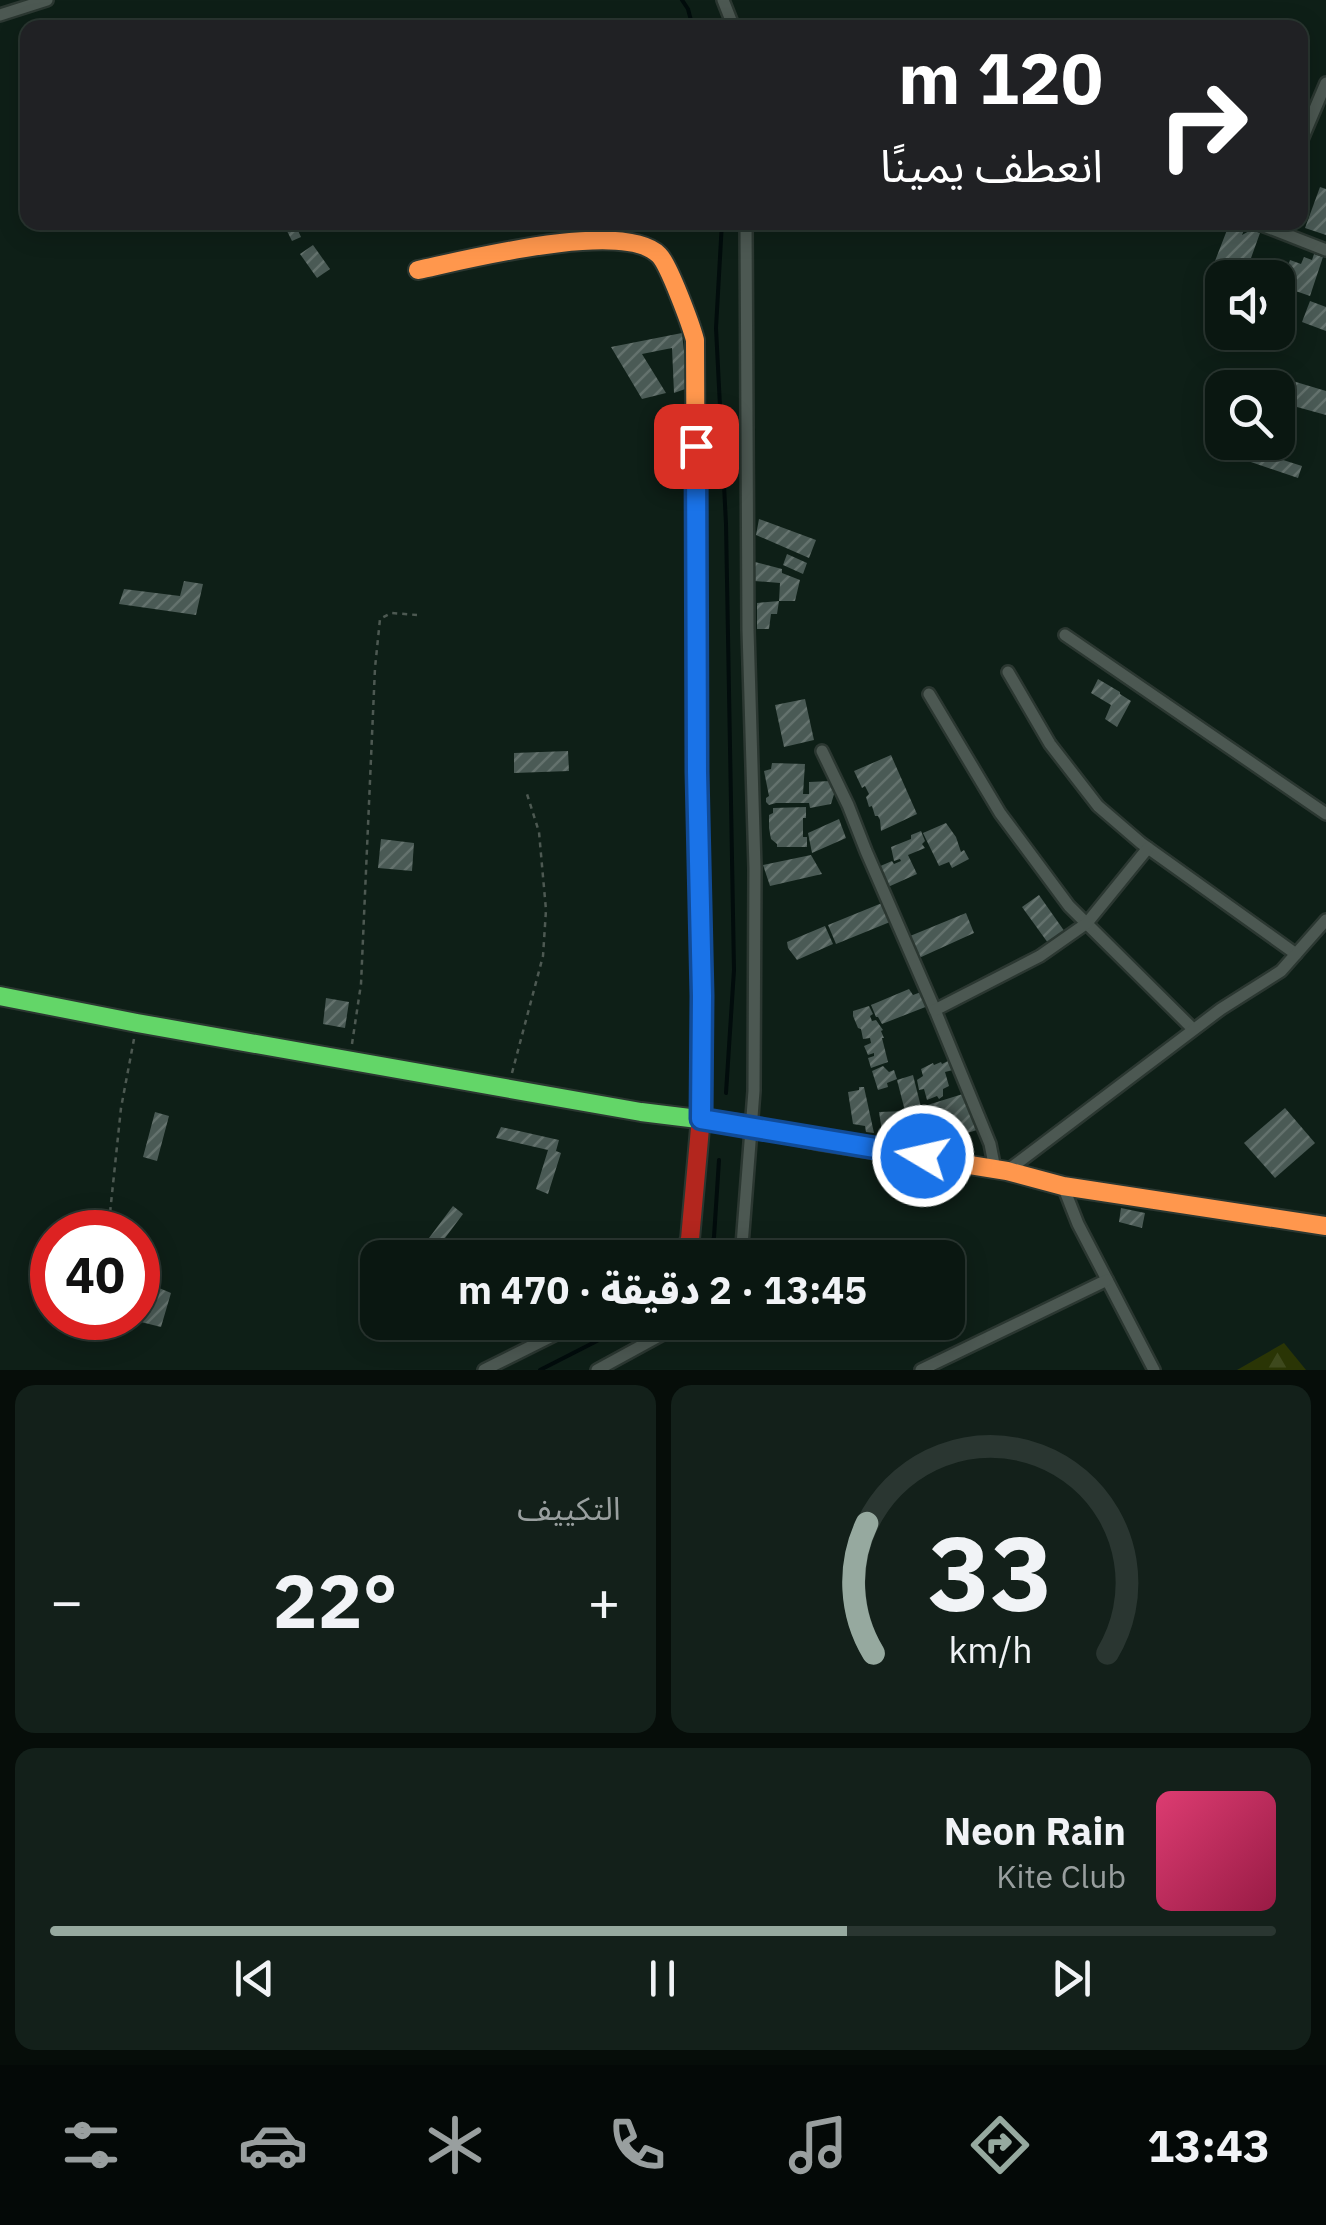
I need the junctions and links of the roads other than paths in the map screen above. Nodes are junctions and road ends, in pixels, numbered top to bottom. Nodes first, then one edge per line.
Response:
1 (47, 0) edge
2 (0, 15) edge
3 (1326, 84) edge
4 (1308, 126) edge
5 (746, 230) edge
6 (1275, 230) edge
7 (1326, 250) edge
8 (418, 270) dead end
9 (1065, 635) dead end
10 (1008, 672) dead end
11 (929, 694) dead end
12 (822, 751) dead end
13 (1326, 814) edge
14 (1148, 848) junction
15 (1326, 920) edge
16 (1087, 923) junction
17 (1296, 954) junction
18 (0, 996) edge
19 (935, 1010) junction
20 (1193, 1030) junction
21 (701, 1119) junction
22 (751, 1126) junction
23 (1001, 1170) junction
24 (1063, 1186) junction
25 (1326, 1226) edge
26 (690, 1240) edge
27 (742, 1240) edge
28 (1107, 1280) junction
29 (544, 1340) edge
30 (651, 1340) edge
31 (1152, 1369) edge
32 (484, 1370) edge
33 (597, 1370) edge
34 (921, 1370) edge

1 - 2 street
3 - 4 street
5 - 22 street
6 - 7 street
8 - 21 street
9 - 13 street
10 - 14 street
11 - 16 street
12 - 19 street
14 - 16 street
14 - 17 street
15 - 17 street
16 - 19 street
16 - 20 street
17 - 20 street
18 - 21 street
19 - 23 street
20 - 23 street
21 - 22 street
21 - 26 street
22 - 23 street
22 - 27 street
23 - 24 street
24 - 25 street
24 - 28 street
28 - 31 street
28 - 34 street
29 - 32 street
30 - 33 street

